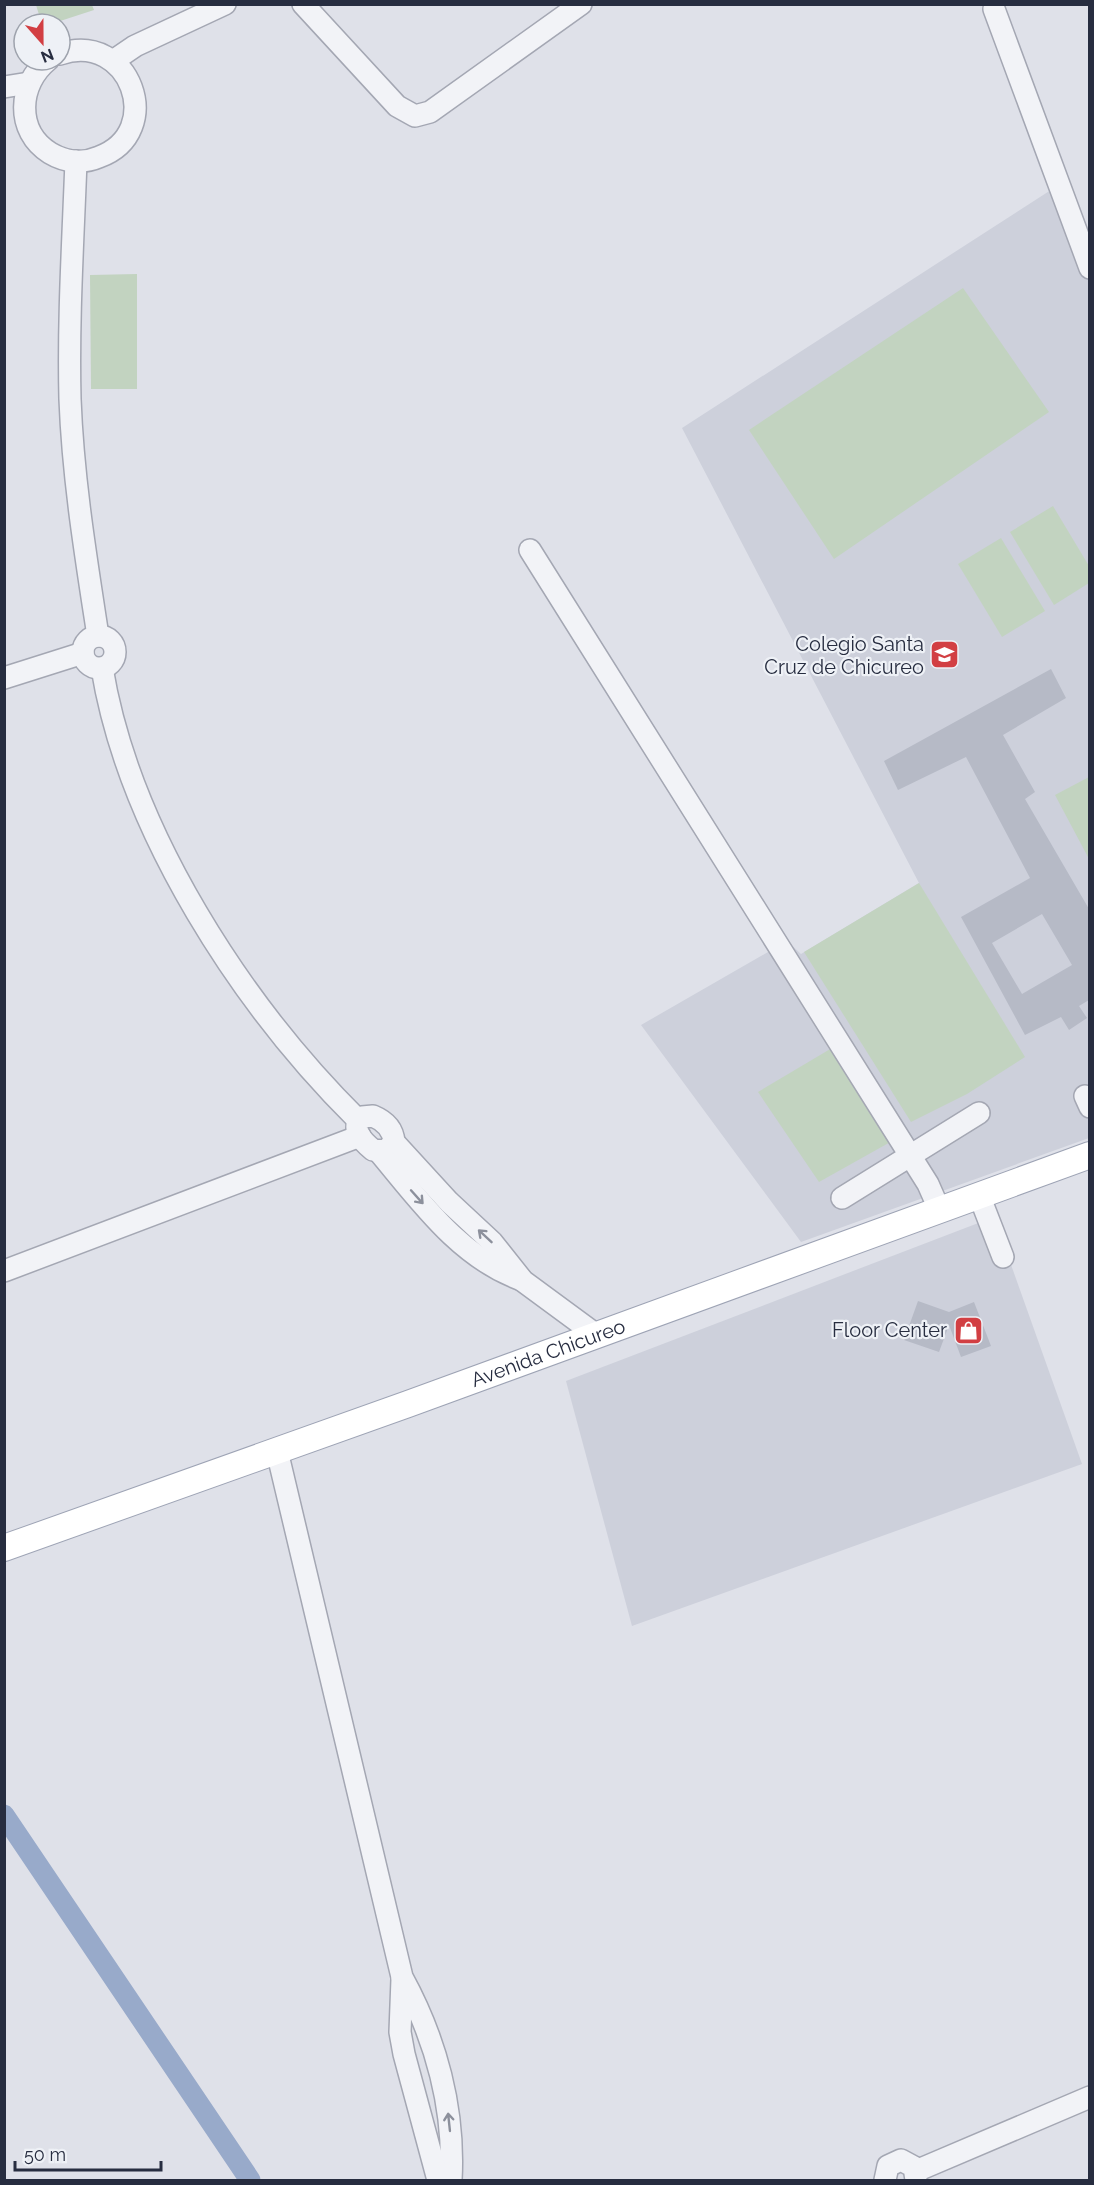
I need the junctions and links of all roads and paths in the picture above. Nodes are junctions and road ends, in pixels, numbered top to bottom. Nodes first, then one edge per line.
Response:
1 (225, 4) edge
2 (303, 4) edge
3 (581, 4) edge
4 (994, 9) dead end
5 (72, 52) edge
6 (113, 61) junction
7 (38, 72) edge
8 (29, 83) junction
9 (4, 87) edge
10 (76, 161) junction
11 (1089, 268) edge
12 (530, 550) dead end
13 (98, 636) junction
14 (83, 653) junction
15 (102, 668) junction
16 (4, 678) edge
17 (979, 1113) dead end
18 (359, 1128) junction
19 (386, 1147) junction
20 (910, 1155) junction
21 (1089, 1155) edge
22 (979, 1195) junction
23 (842, 1198) dead end
24 (939, 1209) junction
25 (1003, 1257) dead end
26 (4, 1271) edge
27 (595, 1334) junction
28 (277, 1450) junction
29 (4, 1548) edge
30 (402, 1977) junction
31 (1089, 2097) edge
32 (916, 2176) edge
33 (438, 2181) edge
34 (452, 2181) edge
35 (885, 2181) edge

1 - 6 street
2 - 3 street
4 - 11 street
5 - 6 street
6 - 10 street
7 - 8 street
8 - 9 street
8 - 10 street
10 - 13 street
12 - 20 street
13 - 14 street
13 - 15 street
14 - 15 street
14 - 16 street
15 - 18 street
17 - 20 street
18 - 19 street
18 - 19 street
18 - 26 street
19 - 27 street
20 - 23 street
20 - 24 street
21 - 22 main road, Avenida Chicureo
22 - 24 main road, Avenida Chicureo
22 - 25 street
24 - 27 main road, Avenida Chicureo
27 - 28 main road, Avenida Chicureo
28 - 29 main road, Avenida Chicureo
28 - 30 street
30 - 33 street
34 -> 30 street
31 - 32 street
32 - 35 street

